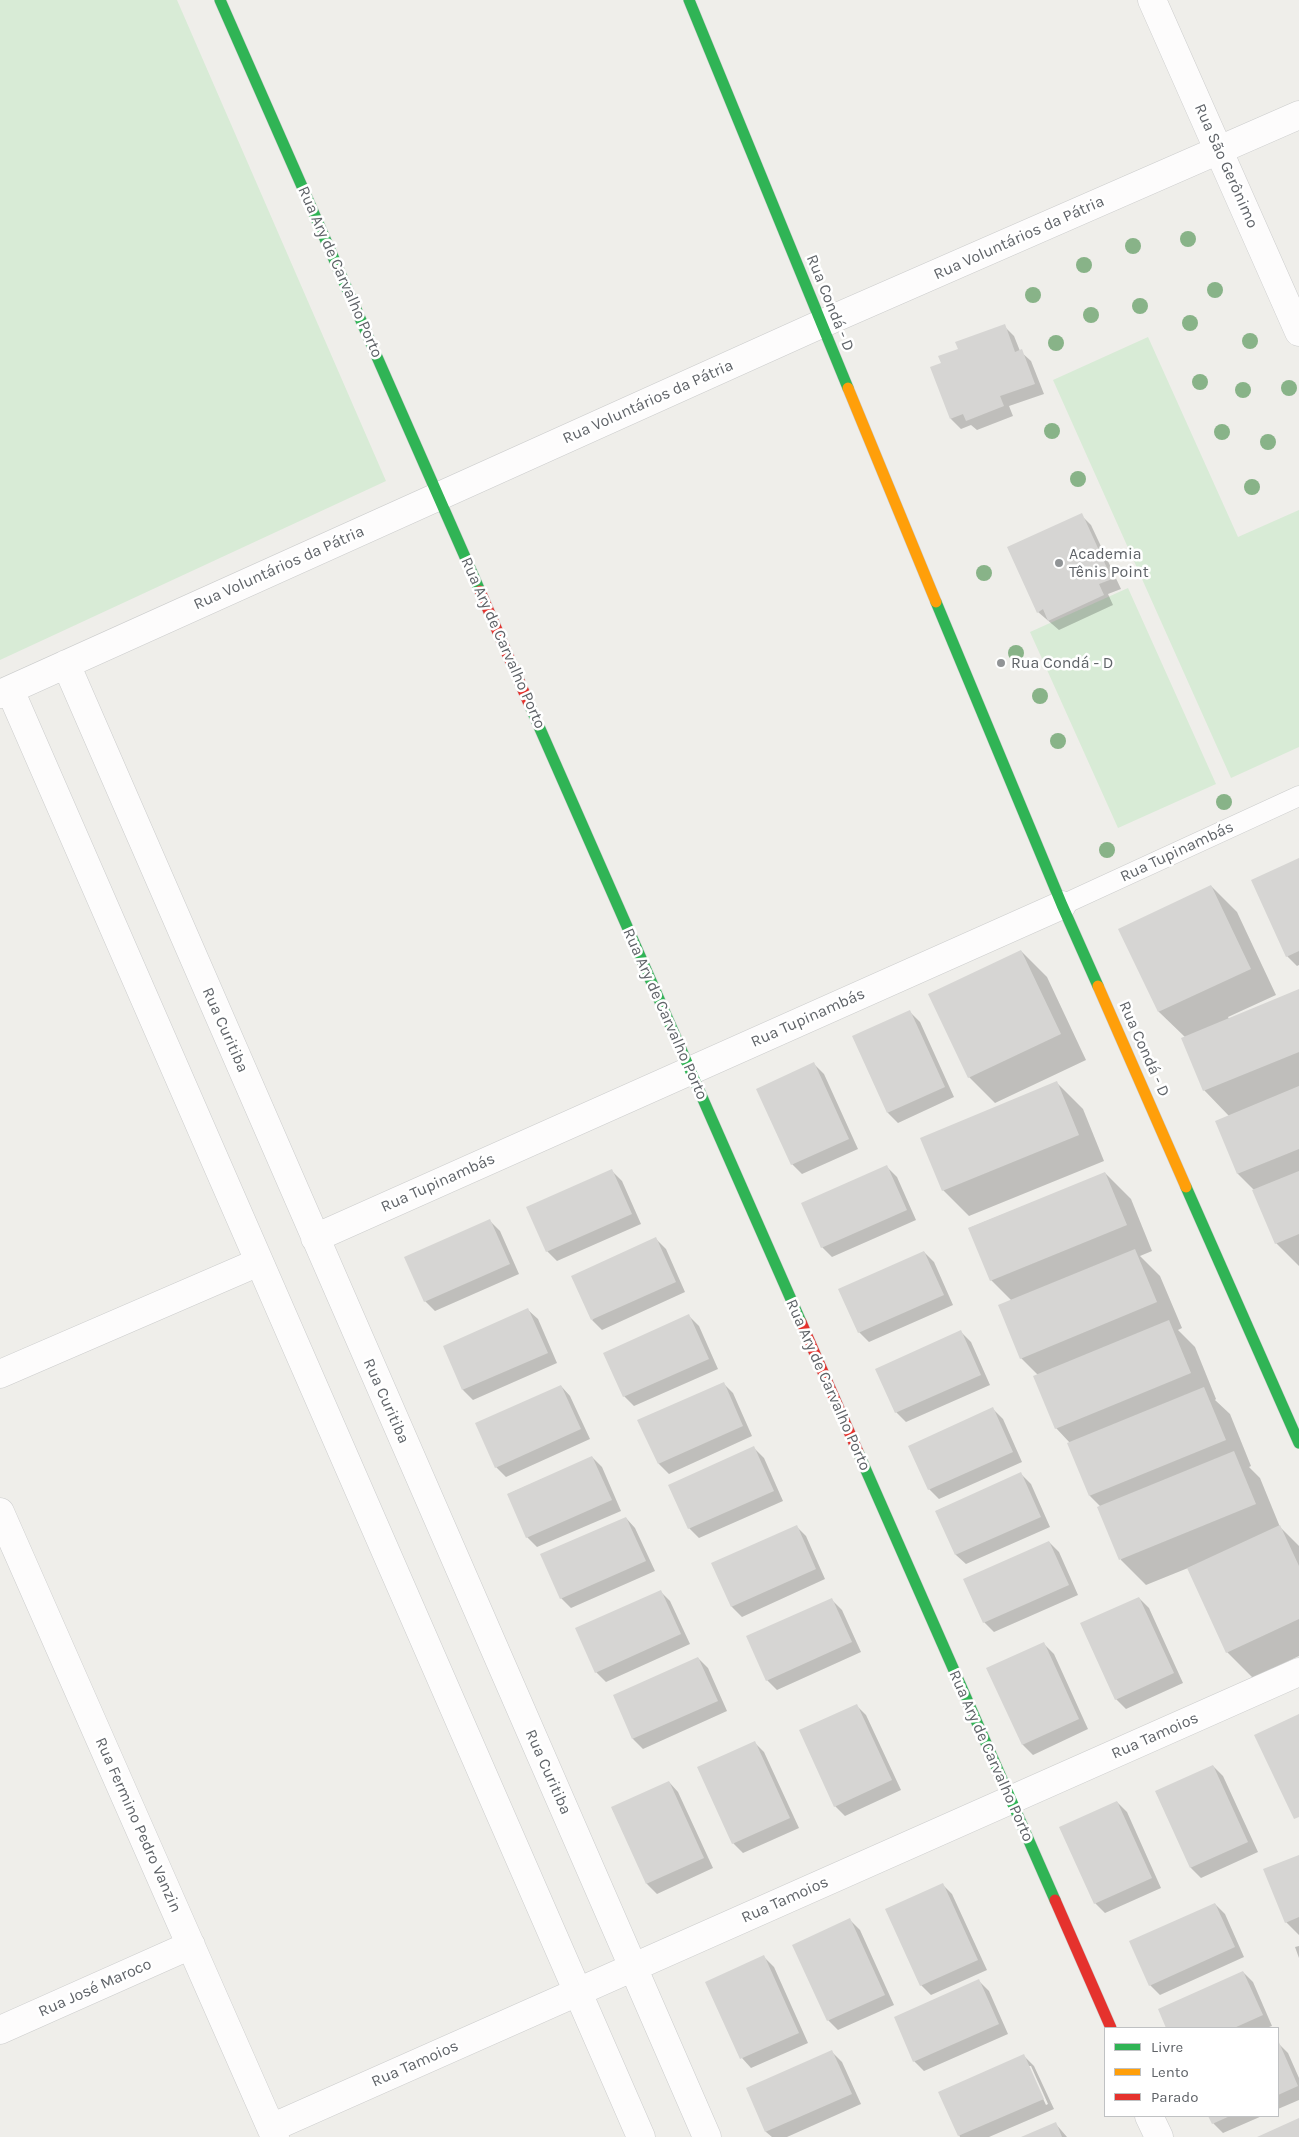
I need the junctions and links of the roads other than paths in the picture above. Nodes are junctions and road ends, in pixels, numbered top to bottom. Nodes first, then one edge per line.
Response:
1 (220, 0) edge
2 (689, 0) edge
3 (1152, 0) edge
4 (1299, 115) edge
5 (1218, 150) junction
6 (821, 324) junction
7 (1299, 332) edge
8 (438, 496) junction
9 (66, 664) junction
10 (5, 692) edge
11 (1299, 796) edge
12 (1062, 905) junction
13 (690, 1071) junction
14 (315, 1238) junction
15 (260, 1262) junction
16 (0, 1374) edge
17 (1299, 1443) edge
18 (0, 1512) edge
19 (1299, 1672) edge
20 (1010, 1800) junction
21 (191, 1945) junction
22 (633, 1967) junction
23 (578, 1992) junction
24 (1111, 2027) edge
25 (0, 2030) edge
26 (1149, 2117) edge
27 (273, 2132) edge
28 (641, 2137) edge
29 (707, 2137) edge
30 (1159, 2137) edge

1 - 8 street, Rua Ary de Carvalho Porto
2 - 6 street, Rua Condá - D
3 - 5 street, Rua São Gerônimo
4 - 5 street, Rua Voluntários da Pátria
5 - 6 street, Rua Voluntários da Pátria
5 - 7 street, Rua São Gerônimo
6 - 8 street, Rua Voluntários da Pátria
6 - 12 street, Rua Condá - D
8 - 9 street, Rua Voluntários da Pátria
8 - 13 street, Rua Ary de Carvalho Porto
9 - 10 street, Rua Voluntários da Pátria
9 - 14 street, Rua Curitiba
10 - 15 street
11 - 12 lane, Rua Tupinambás
12 - 13 street, Rua Tupinambás
12 - 17 street, Rua Condá - D
13 - 14 street, Rua Tupinambás
13 - 20 street, Rua Ary de Carvalho Porto
14 - 22 street, Rua Curitiba
15 - 16 street
15 - 23 street
18 - 21 street, Rua Fermino Pedro Vanzin
19 - 20 street, Rua Tamoios
20 - 22 street, Rua Tamoios
20 - 24 street, Rua Ary de Carvalho Porto
21 - 25 street, Rua José Maroco
21 - 27 street, Rua Fermino Pedro Vanzin
22 - 23 street, Rua Tamoios
22 - 29 street, Rua Curitiba
23 - 27 street, Rua Tamoios
23 - 28 street
26 - 30 street

